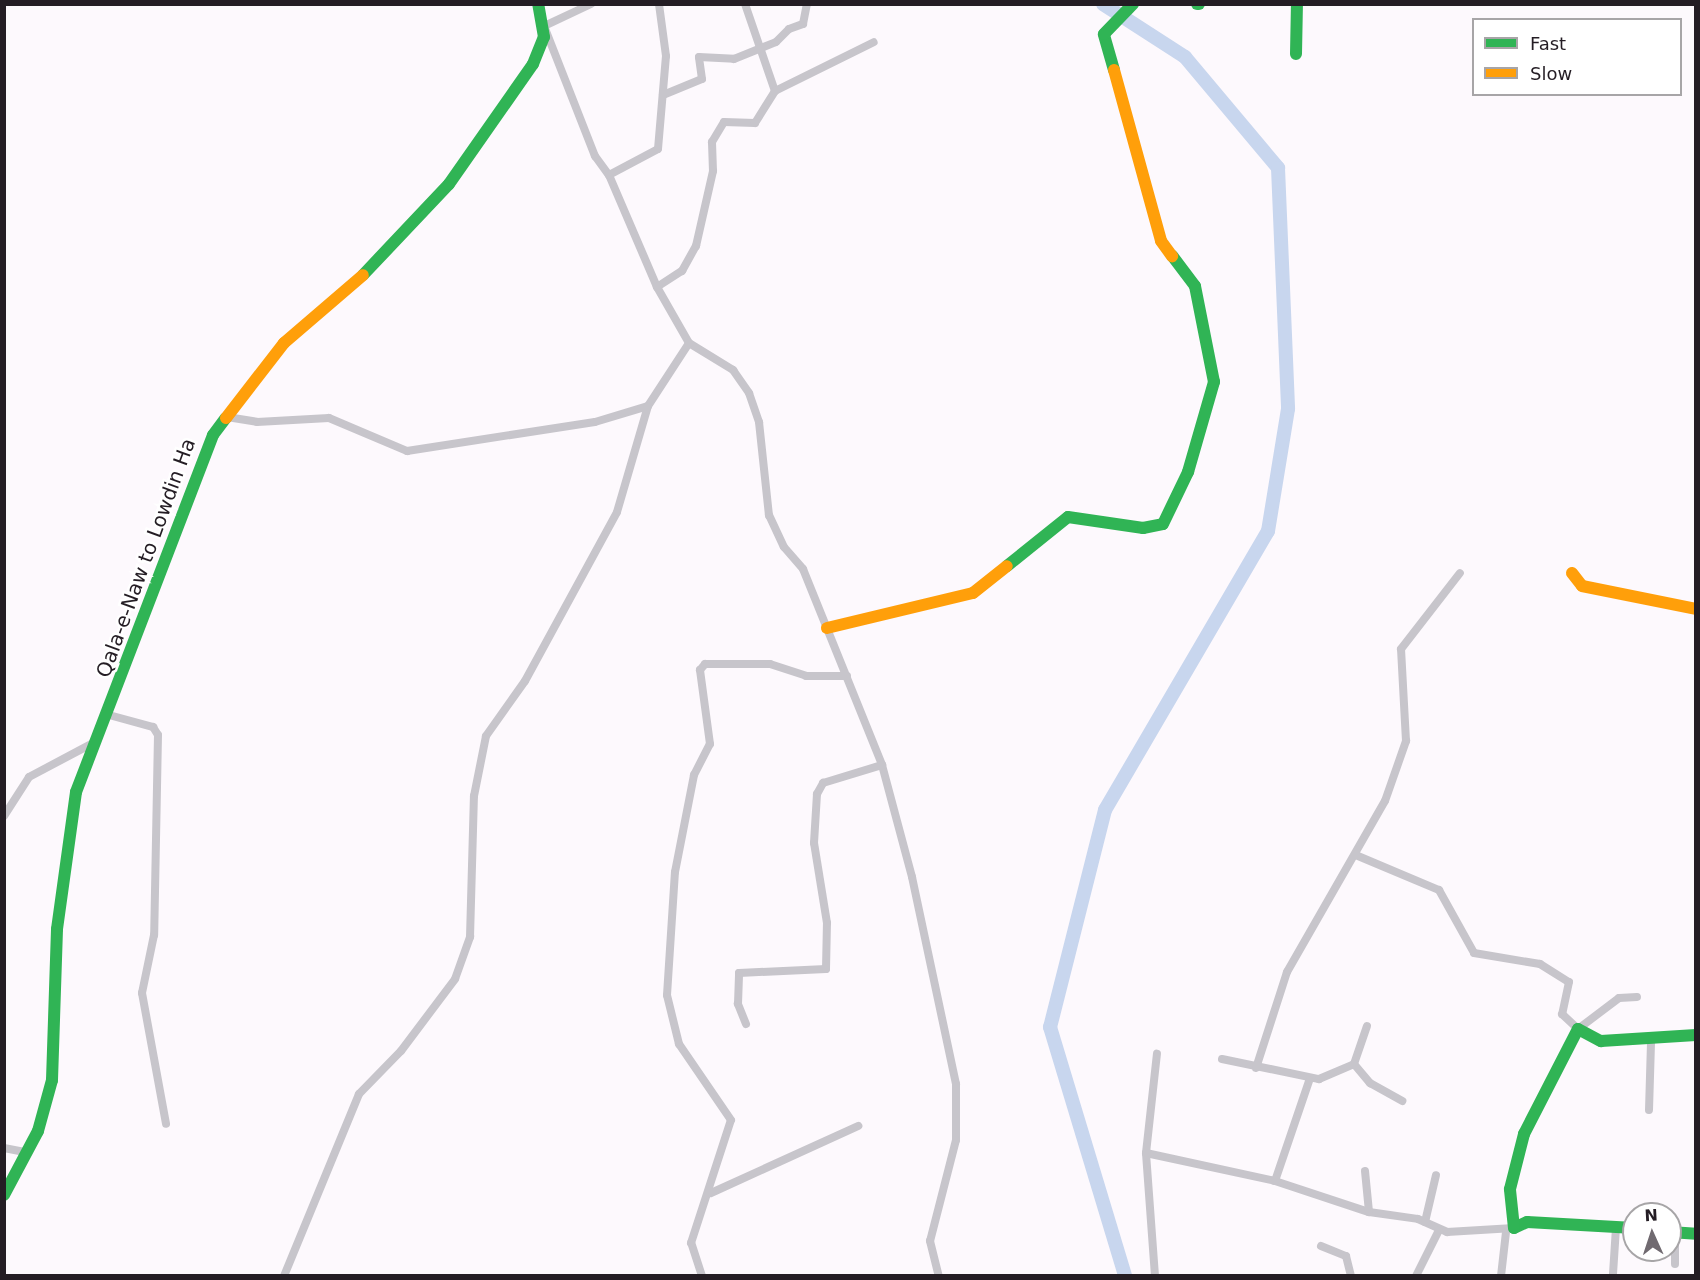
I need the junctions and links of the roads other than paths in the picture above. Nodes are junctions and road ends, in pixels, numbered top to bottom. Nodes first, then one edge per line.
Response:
1 (538, 4) edge
2 (591, 4) edge
3 (659, 4) edge
4 (745, 4) edge
5 (807, 4) edge
6 (1134, 4) edge
7 (1297, 4) edge
8 (544, 26) junction
9 (874, 42) dead end
10 (759, 51) junction
11 (1296, 54) dead end
12 (775, 92) junction
13 (663, 94) junction
14 (609, 175) junction
15 (657, 287) junction
16 (689, 342) junction
17 (648, 406) junction
18 (227, 417) junction
19 (1460, 573) dead end
20 (1572, 573) dead end
21 (1695, 609) edge
22 (827, 628) junction
23 (847, 676) junction
24 (109, 715) junction
25 (98, 740) junction
26 (882, 765) junction
27 (4, 816) edge
28 (1358, 856) junction
29 (1637, 997) dead end
30 (746, 1024) dead end
31 (1367, 1026) dead end
32 (1578, 1029) junction
33 (1695, 1035) edge
34 (1651, 1042) junction
35 (1157, 1054) dead end
36 (1222, 1059) dead end
37 (1354, 1064) junction
38 (1256, 1068) junction
39 (1309, 1081) junction
40 (1402, 1101) dead end
41 (1648, 1110) dead end
42 (166, 1124) dead end
43 (858, 1126) dead end
44 (4, 1148) edge
45 (25, 1152) junction
46 (1146, 1153) junction
47 (1365, 1171) dead end
48 (1436, 1175) dead end
49 (1275, 1181) junction
50 (711, 1193) junction
51 (4, 1195) edge
52 (1369, 1212) junction
53 (1425, 1222) junction
54 (1616, 1228) junction
55 (1622, 1228) edge
56 (1439, 1230) junction
57 (1510, 1230) junction
58 (1321, 1246) dead end
59 (1613, 1274) edge
60 (284, 1275) edge
61 (702, 1275) edge
62 (939, 1275) edge
63 (1155, 1275) edge
64 (1351, 1275) edge
65 (1413, 1275) edge
66 (1501, 1275) edge

1 - 8 street
2 - 8 street
3 - 13 street
4 - 10 street
5 - 10 street
6 - 22 street
7 - 11 street
8 - 14 street
8 - 18 street, Qala-e-Naw to Lowdin Ha
9 - 12 street
10 - 12 street
10 - 13 street
12 - 15 street
13 - 14 street
14 - 15 street
15 - 16 street
16 - 17 street
16 - 22 street
17 - 18 street
17 - 60 street
18 - 24 street, Qala-e-Naw to Lowdin Ha
19 - 28 street
20 - 21 street
22 - 23 street
23 - 26 street
23 - 50 street
24 - 25 street, Qala-e-Naw to Lowdin Ha
24 - 42 street
25 - 27 street
25 - 45 street, Qala-e-Naw to Lowdin Ha
26 - 30 street
26 - 62 street
28 - 32 street
28 - 38 street
29 - 32 street
31 - 37 street
32 - 34 street
32 - 57 street
33 - 34 street
34 - 41 street
35 - 46 street
36 - 38 street
37 - 39 street
37 - 40 street
38 - 39 street
39 - 49 street
43 - 50 street
44 - 45 street
45 - 51 street, Qala-e-Naw to Lowdin Ha
46 - 49 street
46 - 63 street
47 - 52 street
48 - 53 street
49 - 52 street
50 - 61 street
52 - 53 street
53 - 56 street
54 - 55 street
54 - 57 street
54 - 59 street
56 - 57 street
56 - 65 street
57 - 66 street
58 - 64 street

